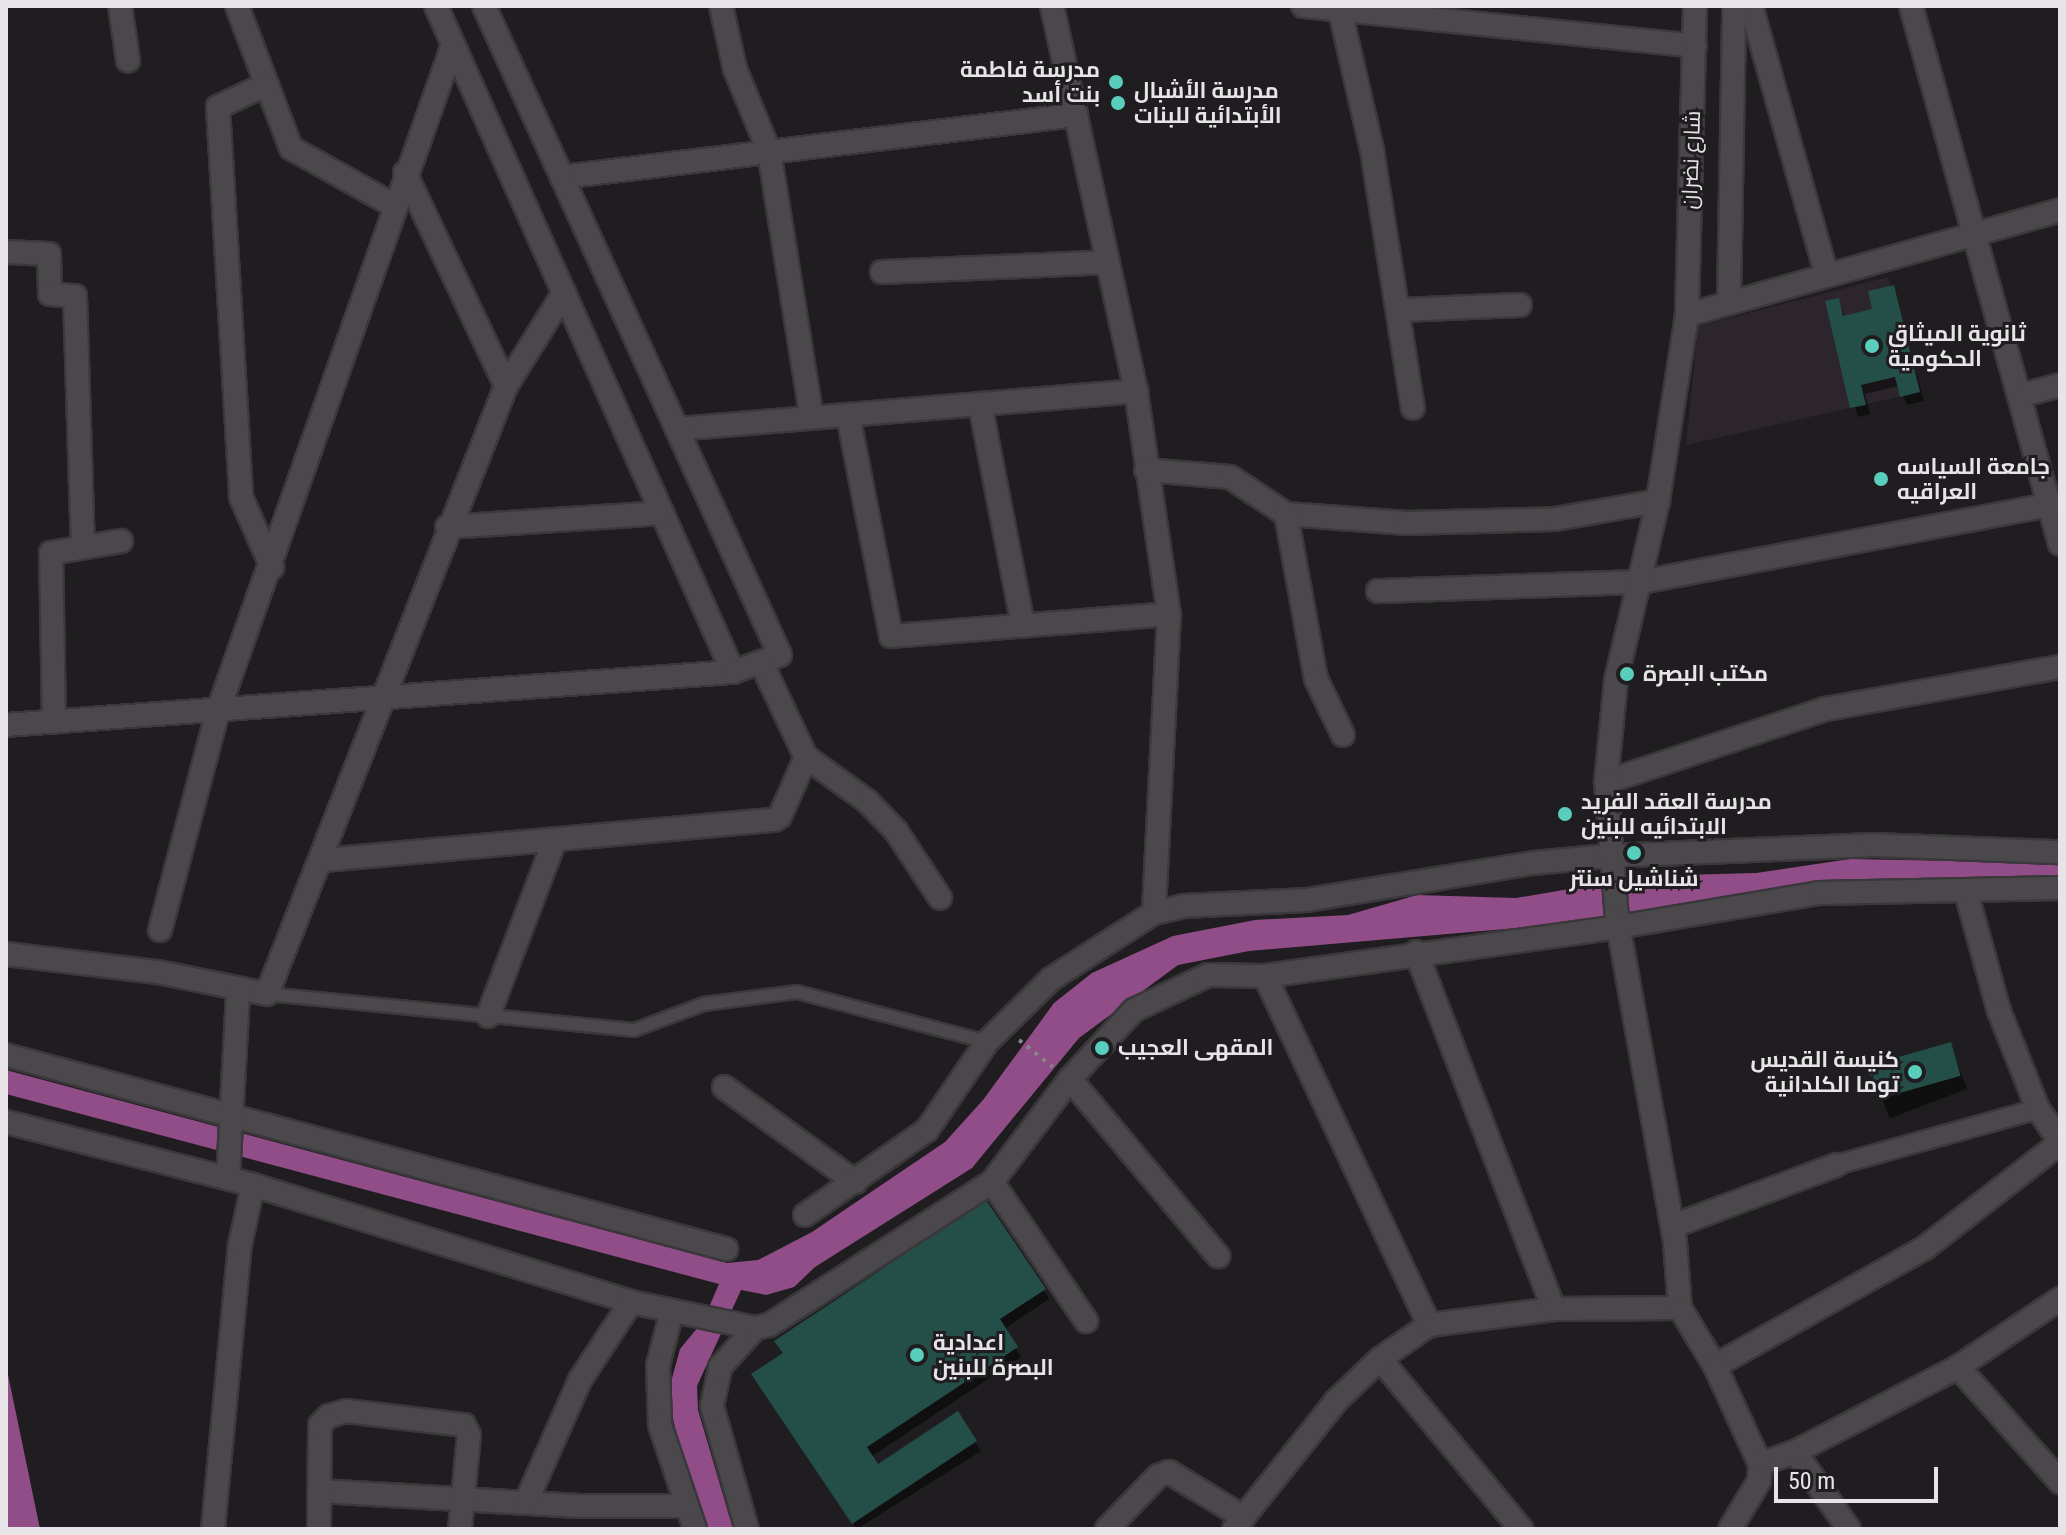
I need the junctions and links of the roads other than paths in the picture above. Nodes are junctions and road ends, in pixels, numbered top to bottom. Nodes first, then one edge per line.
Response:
1 (120, 6) edge
2 (237, 6) edge
3 (436, 6) edge
4 (484, 6) edge
5 (721, 6) edge
6 (1052, 6) edge
7 (1303, 6) edge
8 (1695, 6) edge
9 (1734, 6) edge
10 (1751, 6) edge
11 (1911, 6) edge
12 (1340, 8) edge
13 (453, 45) junction
14 (1695, 46) junction
15 (128, 60) dead end
16 (265, 85) junction
17 (1076, 115) junction
18 (769, 151) junction
19 (405, 173) junction
20 (562, 177) junction
21 (393, 205) junction
22 (2060, 210) edge
23 (1974, 234) junction
24 (6, 252) edge
25 (1108, 262) junction
26 (882, 272) dead end
27 (1827, 276) junction
28 (564, 293) junction
29 (1729, 303) junction
30 (1520, 305) dead end
31 (1400, 310) junction
32 (1687, 315) junction
33 (2060, 385) edge
34 (506, 386) junction
35 (1136, 391) junction
36 (2019, 396) junction
37 (980, 404) junction
38 (1413, 408) dead end
39 (848, 415) junction
40 (812, 418) junction
41 (677, 429) junction
42 (1146, 470) junction
43 (1658, 501) junction
44 (2049, 505) junction
45 (662, 513) junction
46 (1286, 514) junction
47 (447, 527) junction
48 (121, 541) dead end
49 (83, 544) junction
50 (2060, 544) edge
51 (272, 567) junction
52 (1641, 582) junction
53 (1378, 591) dead end
54 (1169, 614) junction
55 (1023, 626) junction
56 (771, 658) junction
57 (2060, 667) edge
58 (733, 672) junction
59 (380, 696) junction
60 (218, 711) junction
61 (54, 722) junction
62 (6, 725) edge
63 (1343, 735) dead end
64 (806, 757) junction
65 (1606, 782) junction
66 (555, 840) junction
67 (2060, 852) edge
68 (324, 860) junction
69 (1610, 860) junction
70 (2060, 888) edge
71 (1966, 892) junction
72 (940, 898) dead end
73 (1154, 913) junction
74 (1617, 923) junction
75 (160, 930) dead end
76 (1416, 952) junction
77 (6, 954) edge
78 (1265, 976) junction
79 (238, 991) junction
80 (267, 994) junction
81 (488, 1016) junction
82 (997, 1037) junction
83 (6, 1055) edge
84 (1066, 1076) junction
85 (724, 1087) dead end
86 (2038, 1109) junction
87 (234, 1117) junction
88 (6, 1122) edge
89 (2060, 1142) edge
90 (1836, 1165) joint
91 (229, 1173) junction
92 (855, 1182) junction
93 (992, 1182) junction
94 (253, 1185) junction
95 (805, 1215) dead end
96 (1673, 1226) junction
97 (726, 1249) dead end
98 (1218, 1256) dead end
99 (2060, 1299) edge
100 (631, 1302) junction
101 (1680, 1308) junction
102 (1554, 1309) junction
103 (672, 1311) junction
104 (1086, 1321) dead end
105 (1429, 1325) junction
106 (746, 1326) junction
107 (1380, 1359) junction
108 (1715, 1366) junction
109 (1958, 1367) junction
110 (1795, 1452) junction
111 (1760, 1464) junction
112 (2060, 1482) edge
113 (319, 1491) junction
114 (463, 1499) junction
115 (526, 1502) junction
116 (687, 1506) junction
117 (579, 1518) edge
118 (1239, 1523) edge
119 (213, 1529) edge
120 (319, 1529) edge
121 (460, 1529) edge
122 (695, 1529) edge
123 (747, 1529) edge
124 (1107, 1529) edge
125 (1521, 1529) edge
126 (1730, 1529) edge
127 (1849, 1529) edge

1 - 15 street
2 - 16 street
3 - 13 street
4 - 20 street
5 - 18 street
6 - 17 street
7 - 12 street
8 - 14 street, شارع نضران
9 - 29 street, شارع نضران
10 - 27 street
11 - 23 street
12 - 14 street
12 - 31 street
13 - 19 street
13 - 28 street
14 - 32 street, شارع نضران
16 - 21 street
16 - 51 street
17 - 18 street
17 - 25 street
18 - 20 street
18 - 40 street
19 - 21 street
19 - 34 street
20 - 41 street
21 - 51 street
22 - 23 street
23 - 27 street
23 - 36 street
24 - 49 street
25 - 26 street
25 - 35 street
27 - 29 street
28 - 34 street
28 - 45 street
29 - 32 street
30 - 31 street
31 - 38 street
32 - 43 street, شارع نضران
33 - 36 street
34 - 47 street
35 - 37 street
35 - 42 street
36 - 44 street
37 - 39 street
37 - 55 street
39 - 40 street
39 - 55 street
40 - 41 street
41 - 56 street
42 - 46 street
42 - 54 street
43 - 46 street
43 - 52 street, شارع نضران
44 - 50 street
44 - 52 street
45 - 47 street
45 - 58 street
46 - 63 street
47 - 59 street
48 - 49 street
49 - 61 street
51 - 60 street
52 - 53 street
52 - 65 street, شارع نضران
54 - 55 street
54 - 73 street
56 - 58 street
56 - 64 street
57 - 65 street
58 - 59 street
59 - 60 street
59 - 68 street
60 - 61 street
60 - 75 street
61 - 62 street
64 - 66 street
64 - 72 street
65 - 69 street, شارع نضران
66 - 68 street
66 - 81 street
67 - 69 street
68 - 80 street
69 - 73 street
69 - 74 street, شارع نضران
70 - 71 street
71 - 74 street
71 - 86 street
73 - 82 street
74 - 76 street
74 - 96 street, شارع نضران
76 - 78 street
76 - 102 street
77 - 79 street
78 - 84 street
78 - 105 street
79 - 80 street
79 - 87 street
80 - 81 lane
81 - 82 lane
82 - 92 street
83 - 87 street
84 - 93 street
84 - 98 street
85 - 92 street
86 - 89 street
86 - 90 street
87 - 91 street
87 - 97 street
88 - 91 street
89 - 108 street
90 - 96 street
91 - 94 street
92 - 95 street
93 - 104 street
93 - 106 street
94 - 100 street
94 - 119 street
96 - 101 street, شارع نضران
99 - 109 street
100 - 103 street
100 - 115 street
101 - 102 street
101 - 108 street
102 - 105 street
103 - 106 street
103 - 116 street
105 - 107 street
106 - 123 street
107 - 118 street
107 - 125 street
108 - 111 street
109 - 110 street
109 - 112 street
110 - 111 street
110 - 127 street
111 - 126 street
113 - 114 street
113 - 114 street
113 - 120 street
114 - 115 street
114 - 121 street
115 - 117 street
116 - 117 street
116 - 122 street
118 - 124 street

